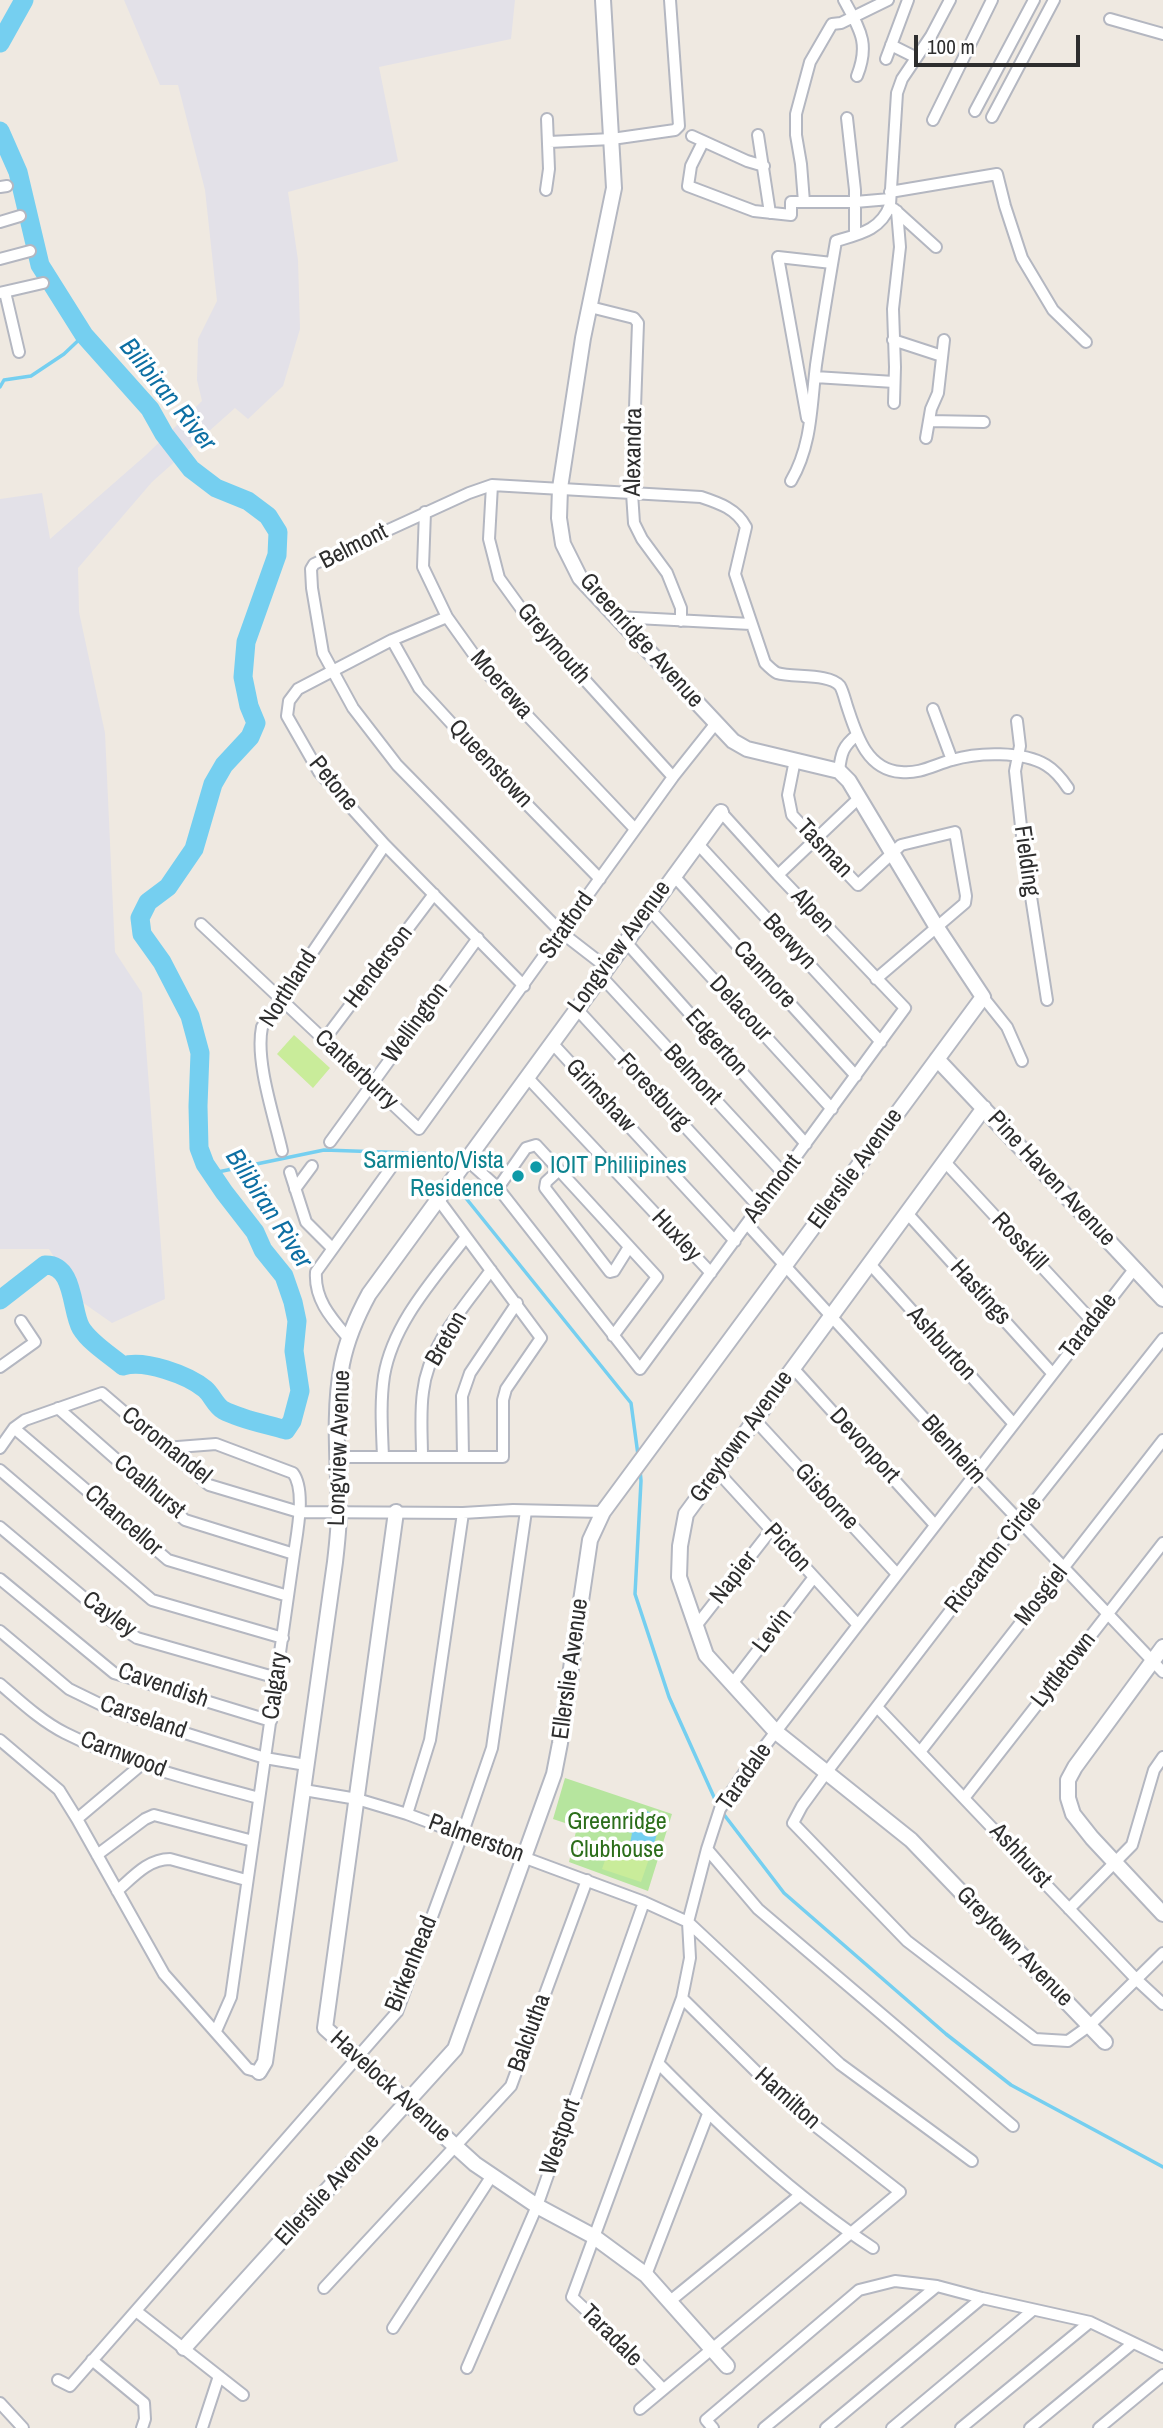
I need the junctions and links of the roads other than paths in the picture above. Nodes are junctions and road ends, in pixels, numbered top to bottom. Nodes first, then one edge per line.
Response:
1 (603, 0) edge
2 (670, 0) edge
3 (844, 0) edge
4 (888, 0) edge
5 (894, 0) edge
6 (950, 0) edge
7 (992, 0) edge
8 (1034, 0) edge
9 (1054, 0) edge
10 (907, 2) edge
11 (853, 16) junction
12 (1110, 19) dead end
13 (1163, 34) edge
14 (891, 45) junction
15 (915, 57) junction
16 (886, 59) dead end
17 (857, 76) dead end
18 (975, 111) dead end
19 (847, 117) dead end
20 (992, 117) dead end
21 (547, 119) dead end
22 (933, 120) dead end
23 (692, 135) dead end
24 (758, 135) dead end
25 (612, 139) junction
26 (549, 142) junction
27 (703, 142) junction
28 (764, 166) junction
29 (546, 190) dead end
30 (804, 202) junction
31 (855, 202) junction
32 (892, 202) junction
33 (770, 213) junction
34 (20, 216) dead end
35 (0, 222) edge
36 (855, 235) junction
37 (936, 247) dead end
38 (30, 251) dead end
39 (0, 259) edge
40 (832, 264) junction
41 (43, 283) dead end
42 (3, 293) edge
43 (590, 307) junction
44 (893, 340) junction
45 (944, 340) dead end
46 (1086, 342) dead end
47 (19, 352) dead end
48 (942, 356) junction
49 (815, 377) junction
50 (894, 383) junction
51 (894, 403) dead end
52 (929, 421) junction
53 (984, 422) dead end
54 (809, 432) junction
55 (926, 438) dead end
56 (791, 481) dead end
57 (492, 485) junction
58 (560, 488) junction
59 (632, 493) junction
60 (425, 512) junction
61 (447, 617) junction
62 (617, 617) junction
63 (681, 621) junction
64 (751, 624) junction
65 (392, 640) junction
66 (331, 670) junction
67 (933, 709) dead end
68 (1017, 721) dead end
69 (716, 723) junction
70 (857, 735) junction
71 (1017, 757) junction
72 (795, 760) junction
73 (952, 760) junction
74 (839, 771) junction
75 (673, 777) junction
76 (1068, 789) dead end
77 (859, 799) junction
78 (721, 812) joint
79 (635, 829) junction
80 (815, 840) junction
81 (697, 843) junction
82 (385, 845) junction
83 (892, 853) junction
84 (673, 875) junction
85 (778, 875) junction
86 (600, 879) junction
87 (434, 894) junction
88 (649, 909) junction
89 (201, 924) dead end
90 (936, 926) junction
91 (562, 933) junction
92 (478, 938) junction
93 (625, 941) junction
94 (603, 971) junction
95 (876, 979) junction
96 (524, 986) junction
97 (983, 997) junction
98 (280, 999) junction
99 (1047, 1000) dead end
100 (576, 1008) junction
101 (905, 1008) joint
102 (324, 1041) junction
103 (881, 1042) junction
104 (552, 1043) junction
105 (937, 1059) junction
106 (1022, 1061) dead end
107 (856, 1076) junction
108 (527, 1077) junction
109 (371, 1085) junction
110 (984, 1108) junction
111 (832, 1109) junction
112 (419, 1129) joint
113 (330, 1142) dead end
114 (806, 1144) junction
115 (282, 1151) dead end
116 (467, 1160) junction
117 (945, 1162) junction
118 (393, 1165) dead end
119 (312, 1166) dead end
120 (559, 1170) junction
121 (290, 1172) dead end
122 (784, 1174) junction
123 (498, 1188) junction
124 (295, 1189) junction
125 (438, 1199) junction
126 (759, 1207) junction
127 (907, 1213) junction
128 (747, 1224) junction
129 (466, 1237) junction
130 (734, 1241) junction
131 (629, 1247) junction
132 (332, 1248) junction
133 (870, 1264) junction
134 (786, 1266) junction
135 (1135, 1268) junction
136 (491, 1270) junction
137 (711, 1273) junction
138 (1163, 1299) edge
139 (516, 1303) junction
140 (831, 1316) junction
141 (21, 1321) dead end
142 (1092, 1321) junction
143 (612, 1336) junction
144 (349, 1339) junction
145 (1163, 1339) edge
146 (0, 1367) edge
147 (793, 1368) junction
148 (1052, 1373) junction
149 (58, 1408) junction
150 (755, 1420) junction
151 (1013, 1423) junction
152 (14, 1428) junction
153 (1163, 1440) edge
154 (0, 1448) edge
155 (165, 1448) junction
156 (337, 1457) junction
157 (383, 1457) junction
158 (422, 1457) junction
159 (463, 1457) junction
160 (0, 1470) edge
161 (717, 1471) junction
162 (974, 1473) junction
163 (339, 1511) junction
164 (526, 1511) junction
165 (299, 1512) junction
166 (396, 1512) junction
167 (603, 1512) junction
168 (463, 1513) junction
169 (1019, 1521) junction
170 (935, 1525) junction
171 (0, 1527) edge
172 (771, 1530) junction
173 (1163, 1543) edge
174 (294, 1554) junction
175 (1064, 1567) junction
176 (897, 1574) junction
177 (814, 1577) junction
178 (0, 1579) edge
179 (288, 1596) junction
180 (1107, 1613) junction
181 (858, 1625) junction
182 (696, 1626) junction
183 (0, 1631) edge
184 (283, 1638) junction
185 (1163, 1647) edge
186 (1158, 1666) edge
187 (277, 1678) junction
188 (0, 1684) edge
189 (732, 1684) junction
190 (877, 1707) junction
191 (271, 1721) junction
192 (776, 1732) junction
193 (0, 1740) edge
194 (920, 1752) junction
195 (1163, 1757) edge
196 (265, 1758) junction
197 (141, 1765) junction
198 (306, 1765) junction
199 (826, 1773) junction
200 (304, 1790) junction
201 (965, 1797) junction
202 (259, 1798) junction
203 (357, 1799) junction
204 (407, 1814) junction
205 (77, 1819) junction
206 (463, 1835) junction
207 (253, 1841) junction
208 (707, 1849) junction
209 (97, 1855) junction
210 (525, 1857) junction
211 (1116, 1863) junction
212 (246, 1880) junction
213 (587, 1880) junction
214 (117, 1891) junction
215 (644, 1902) junction
216 (1069, 1909) junction
217 (1163, 1914) edge
218 (688, 1922) junction
219 (1163, 1953) edge
220 (1137, 1980) junction
221 (682, 1998) junction
222 (1163, 2004) edge
223 (1089, 2026) junction
224 (216, 2031) junction
225 (1105, 2042) dead end
226 (357, 2057) junction
227 (658, 2063) junction
228 (258, 2072) joint
229 (408, 2102) junction
230 (708, 2114) junction
231 (1013, 2126) dead end
232 (456, 2147) junction
233 (972, 2161) dead end
234 (491, 2176) junction
235 (800, 2195) junction
236 (537, 2206) junction
237 (851, 2233) junction
238 (593, 2236) junction
239 (873, 2248) dead end
240 (646, 2275) junction
241 (937, 2286) junction
242 (324, 2288) dead end
243 (982, 2298) junction
244 (670, 2301) junction
245 (1033, 2310) junction
246 (136, 2311) junction
247 (1090, 2322) junction
248 (393, 2328) dead end
249 (1133, 2343) junction
250 (184, 2348) junction
251 (711, 2349) junction
252 (1163, 2357) edge
253 (92, 2360) junction
254 (727, 2366) dead end
255 (467, 2368) dead end
256 (1163, 2375) edge
257 (219, 2376) junction
258 (58, 2380) dead end
259 (663, 2389) junction
260 (243, 2395) dead end
261 (0, 2403) edge
262 (640, 2409) dead end
263 (23, 2428) edge
264 (142, 2428) edge
265 (202, 2428) edge
266 (713, 2428) edge
267 (764, 2428) edge
268 (826, 2428) edge
269 (892, 2428) edge
270 (961, 2428) edge
271 (1030, 2428) edge
272 (1099, 2428) edge

1 - 25 street, Greenridge Avenue
2 - 25 street
3 - 11 street
4 - 11 street
5 - 10 street
6 - 15 street
7 - 22 street
8 - 18 street
9 - 20 street
10 - 14 street
11 - 17 street
11 - 30 street
12 - 13 street
14 - 15 street
14 - 16 street
15 - 32 street
19 - 31 street
21 - 26 street
23 - 27 street
24 - 28 street
25 - 26 street
25 - 43 street, Greenridge Avenue
26 - 29 street
27 - 28 street
27 - 33 street
28 - 33 street
30 - 31 street
30 - 33 street
31 - 32 street
31 - 36 street
32 - 36 street
32 - 37 street
32 - 44 street
32 - 46 street
34 - 35 street
36 - 40 street
38 - 39 street
40 - 49 street
40 - 54 street
41 - 42 street
42 - 47 street
43 - 58 street, Greenridge Avenue
43 - 59 street, Alexandra
44 - 48 street
44 - 50 street
45 - 48 street
48 - 52 street
49 - 50 street
49 - 54 street
50 - 51 street
52 - 53 street
52 - 55 street
54 - 56 street
57 - 58 street, Belmont
57 - 60 street, Belmont
57 - 75 street, Greymouth
58 - 59 street, Belmont
58 - 62 street, Greenridge Avenue
59 - 63 street, Alexandra
59 - 64 street, Belmont
60 - 61 street, Moerewa
60 - 66 street, Belmont
61 - 65 street, Petone
61 - 79 street, Moerewa
62 - 63 street
62 - 69 street, Greenridge Avenue
63 - 64 street
64 - 70 street
65 - 66 street, Petone
65 - 86 street, Queenstown
66 - 82 street, Petone
66 - 91 street, Belmont
67 - 73 street
68 - 71 street, Fielding
69 - 72 street, Greenridge Avenue
69 - 75 street, Stratford
70 - 73 street
70 - 74 street
71 - 73 street
71 - 76 street
71 - 99 street, Fielding
72 - 74 street, Greenridge Avenue
72 - 80 street, Tasman
74 - 77 street
75 - 79 street, Stratford
77 - 80 street
77 - 83 street
78 - 81 street, Longview Avenue
78 - 85 street, Alpen
79 - 86 street, Stratford
80 - 83 street, Tasman
80 - 85 street
81 - 84 street, Longview Avenue
81 - 103 street, Berwyn
82 - 87 street, Petone
82 - 98 street, Northland
83 - 90 street
83 - 90 street, Tasman
84 - 88 street, Longview Avenue
84 - 107 street, Canmore
85 - 95 street, Alpen
86 - 91 street, Stratford
87 - 92 street, Petone
87 - 102 street, Henderson
88 - 93 street, Longview Avenue
88 - 111 street, Delacour
89 - 98 street, Canterburry
90 - 95 street, Tasman
90 - 97 street
91 - 94 street, Belmont
91 - 96 street, Stratford
92 - 96 street, Petone
92 - 109 street, Wellington
93 - 94 street, Longview Avenue
93 - 114 street, Edgerton
94 - 100 street, Longview Avenue
94 - 122 street, Belmont
95 - 101 street, Alpen
96 - 112 street, Stratford
97 - 105 street, Ellerslie Avenue
97 - 106 street
98 - 102 street, Canterburry
98 - 115 street, Northland
100 - 104 street, Longview Avenue
100 - 126 street, Forestburg
101 - 103 street, Ashmont
102 - 109 street, Canterburry
103 - 107 street, Ashmont
104 - 108 street, Longview Avenue
104 - 130 street, Grimshaw
105 - 110 street, Pine Haven Avenue
105 - 134 street, Ellerslie Avenue
107 - 111 street, Ashmont
108 - 116 street, Longview Avenue
108 - 137 street, Huxley
109 - 112 street, Canterburry
109 - 113 street, Wellington
110 - 117 street, Greytown Avenue
110 - 135 street, Pine Haven Avenue
111 - 114 street, Ashmont
114 - 122 street, Ashmont
116 - 123 street
116 - 125 street, Longview Avenue
117 - 127 street, Greytown Avenue
117 - 142 street, Rosskill
118 - 132 street
119 - 124 street
120 - 123 street
120 - 131 street
120 - 131 street
121 - 124 street
122 - 126 street, Ashmont
123 - 143 street
124 - 132 street
125 - 129 street
125 - 144 street, Longview Avenue
126 - 128 street, Ashmont
127 - 133 street, Greytown Avenue
127 - 148 street, Hastings
128 - 130 street, Ashmont
128 - 134 street, Blenheim
129 - 136 street
129 - 157 street
130 - 137 street, Ashmont
131 - 143 street
132 - 144 street
133 - 140 street, Greytown Avenue
133 - 151 street, Ashburton
134 - 140 street, Blenheim
134 - 167 street, Ellerslie Avenue
135 - 138 street, Pine Haven Avenue
135 - 142 street, Taradale
136 - 139 street
136 - 158 street, Breton
137 - 143 street, Ashmont
139 - 159 street
139 - 159 street
140 - 147 street, Greytown Avenue
140 - 162 street, Blenheim
141 - 146 street
142 - 148 street, Taradale
144 - 156 street, Longview Avenue
145 - 169 street, Riccarton Circle
147 - 150 street, Greytown Avenue
147 - 170 street, Devonport
148 - 151 street, Taradale
149 - 152 street, Coromandel
149 - 155 street, Coromandel
149 - 174 street, Coalhurst
150 - 161 street, Greytown Avenue
150 - 176 street, Gisborne
151 - 162 street, Taradale
152 - 154 street, Coromandel
152 - 179 street, Chancellor
153 - 175 street, Mosgiel
155 - 165 street, Coromandel
155 - 165 street, Calgary
156 - 157 street
156 - 163 street, Longview Avenue
157 - 158 street
158 - 159 street
160 - 184 street
161 - 172 street, Picton
161 - 182 street, Greytown Avenue
162 - 169 street, Blenheim
162 - 170 street, Taradale
163 - 165 street, Coromandel
163 - 166 street, Coromandel
163 - 198 street, Longview Avenue
164 - 167 street, Coromandel
164 - 168 street, Coromandel
164 - 206 street, Birkenhead
165 - 174 street, Calgary
166 - 168 street, Coromandel
166 - 203 street, Havelock Avenue
167 - 210 street, Ellerslie Avenue
168 - 204 street
169 - 175 street, Blenheim
169 - 190 street, Riccarton Circle
170 - 176 street, Taradale
171 - 187 street, Cayley
172 - 177 street, Picton
172 - 182 street, Napier
173 - 180 street, Lyttletown
174 - 179 street, Calgary
175 - 180 street, Blenheim
175 - 194 street, Mosgiel
176 - 181 street, Taradale
177 - 181 street, Picton
177 - 189 street, Levin
178 - 191 street, Cavendish
179 - 184 street, Calgary
180 - 186 street, Blenheim
180 - 201 street, Lyttletown
181 - 192 street, Taradale
182 - 189 street, Greytown Avenue
183 - 196 street, Carseland
184 - 187 street, Calgary
185 - 186 street
186 - 211 street
187 - 191 street, Calgary
188 - 197 street, Carnwood
189 - 192 street, Greytown Avenue
190 - 194 street, Ashhurst
190 - 199 street, Riccarton Circle
191 - 196 street, Calgary
192 - 199 street, Greytown Avenue
192 - 208 street, Taradale
193 - 205 street
194 - 201 street, Ashhurst
195 - 211 street
196 - 198 street, Carseland
196 - 202 street, Calgary
197 - 202 street, Carnwood
197 - 205 street
198 - 200 street, Longview Avenue
199 - 223 street, Greytown Avenue
199 - 223 street
200 - 203 street, Palmerston
200 - 228 street, Longview Avenue
201 - 216 street, Ashhurst
202 - 207 street, Calgary
203 - 204 street, Palmerston
203 - 226 street, Havelock Avenue
204 - 206 street, Palmerston
205 - 209 street
206 - 210 street, Palmerston
206 - 226 street, Birkenhead
207 - 209 street
207 - 212 street, Calgary
208 - 218 street, Taradale
208 - 231 street
209 - 214 street
210 - 213 street, Palmerston
210 - 229 street, Ellerslie Avenue
211 - 216 street
211 - 217 street
212 - 214 street
212 - 224 street, Calgary
213 - 215 street, Palmerston
213 - 232 street, Balclutha
214 - 224 street
215 - 218 street, Palmerston
215 - 236 street, Westport
216 - 220 street, Ashhurst
218 - 221 street, Taradale
218 - 233 street, Palmerston
219 - 220 street
220 - 222 street, Ashhurst
220 - 223 street
221 - 227 street, Taradale
221 - 237 street, Hamilton
223 - 225 street, Greytown Avenue
224 - 228 street
226 - 229 street, Havelock Avenue
226 - 246 street, Birkenhead
227 - 230 street
227 - 238 street, Taradale
229 - 232 street, Havelock Avenue
229 - 250 street, Ellerslie Avenue
230 - 235 street
230 - 240 street
232 - 234 street, Havelock Avenue
232 - 242 street, Balclutha
234 - 236 street, Havelock Avenue
234 - 248 street
235 - 237 street
235 - 244 street
236 - 238 street, Havelock Avenue
236 - 255 street, Westport
237 - 239 street
237 - 251 street
238 - 240 street, Havelock Avenue
238 - 259 street, Taradale
240 - 244 street, Havelock Avenue
241 - 243 street
241 - 266 street
241 - 267 street
243 - 245 street
243 - 268 street
244 - 251 street, Havelock Avenue
245 - 247 street
245 - 269 street
246 - 250 street
246 - 253 street, Birkenhead
247 - 249 street
247 - 270 street
249 - 252 street
249 - 271 street
250 - 257 street
251 - 254 street, Havelock Avenue
251 - 259 street
253 - 258 street, Birkenhead
253 - 264 street
256 - 272 street
257 - 260 street
257 - 265 street
259 - 262 street
261 - 263 street

